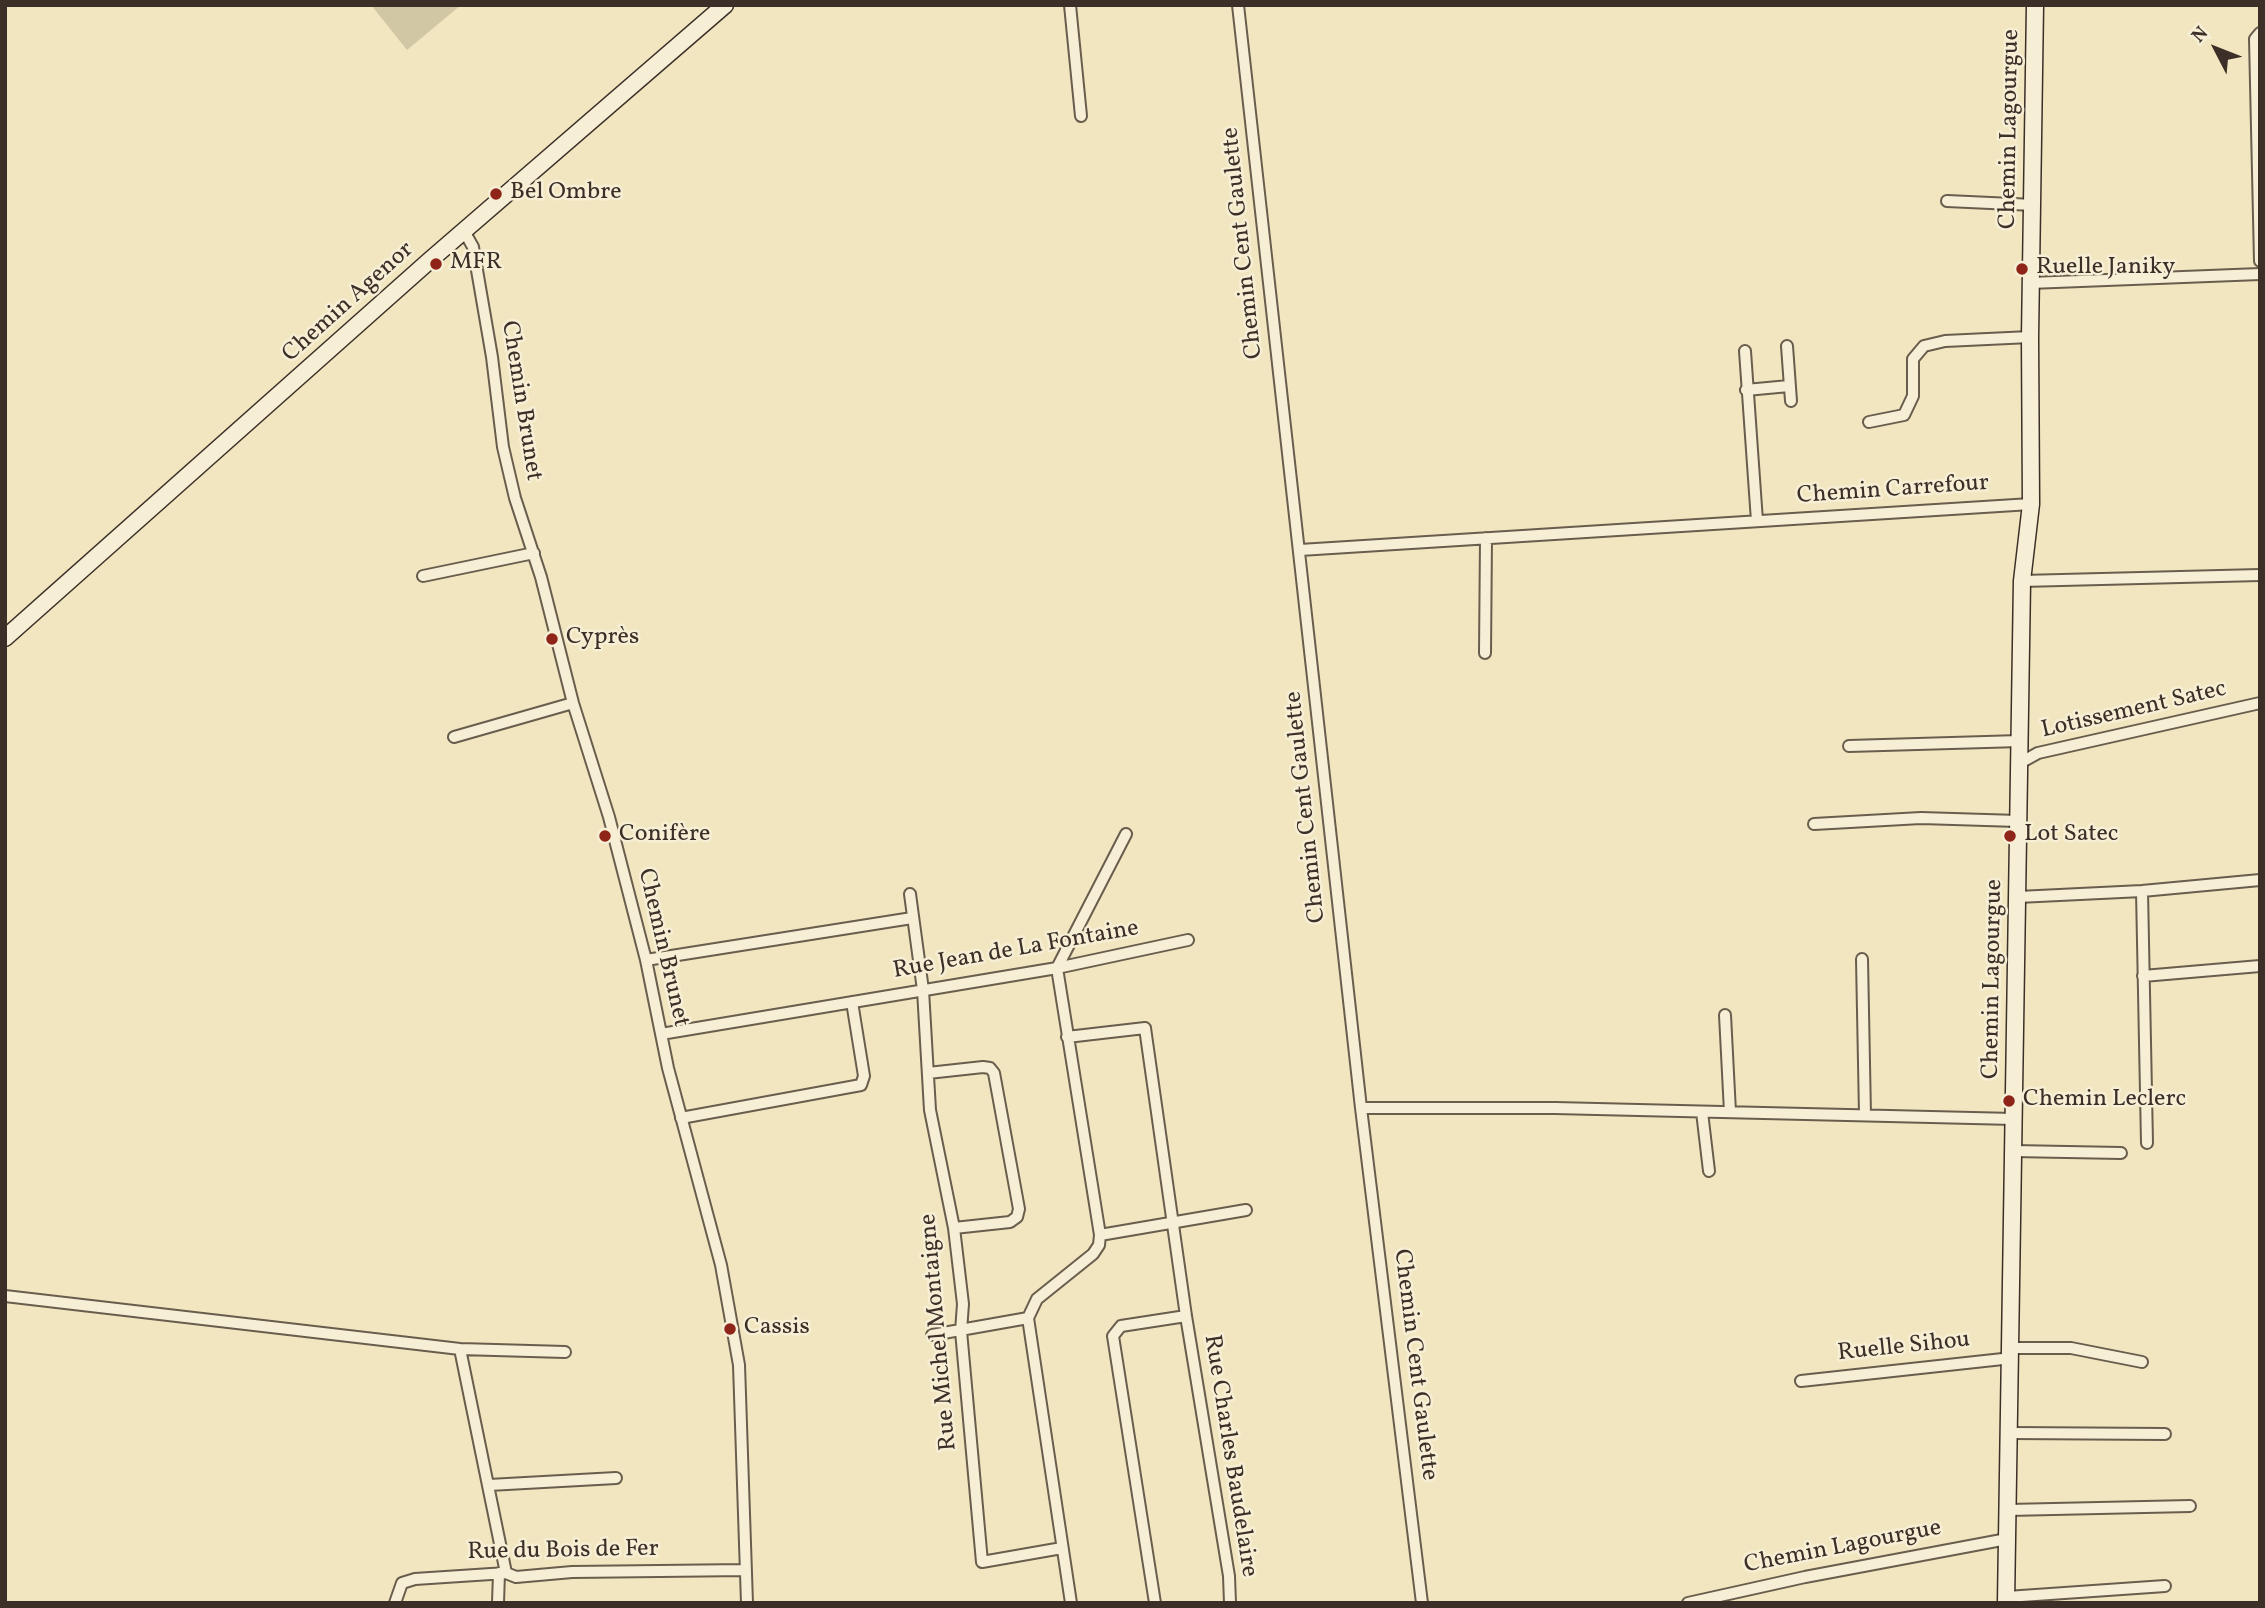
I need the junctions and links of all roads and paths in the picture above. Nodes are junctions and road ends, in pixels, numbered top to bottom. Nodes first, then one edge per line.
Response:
1 (726, 5) edge
2 (1070, 5) edge
3 (1238, 5) edge
4 (2035, 5) edge
5 (2260, 33) edge
6 (1081, 116) dead end
7 (1947, 201) dead end
8 (2034, 205) junction
9 (464, 231) junction
10 (2260, 261) edge
11 (2260, 274) edge
12 (2031, 283) junction
13 (2030, 337) junction
14 (1787, 346) dead end
15 (1745, 351) dead end
16 (1789, 386) junction
17 (1746, 390) junction
18 (1791, 401) dead end
19 (1869, 422) dead end
20 (2031, 504) junction
21 (1757, 521) junction
22 (1486, 538) junction
23 (1300, 550) junction
24 (534, 554) junction
25 (2260, 575) edge
26 (423, 576) dead end
27 (2022, 581) junction
28 (5, 638) edge
29 (1485, 653) dead end
30 (573, 703) junction
31 (2260, 703) edge
32 (454, 737) dead end
33 (2020, 741) junction
34 (1849, 746) dead end
35 (2018, 764) junction
36 (2018, 821) junction
37 (1814, 824) dead end
38 (1126, 834) dead end
39 (2260, 880) edge
40 (2143, 891) junction
41 (910, 894) dead end
42 (2018, 897) junction
43 (912, 918) junction
44 (1188, 940) dead end
45 (1862, 958) dead end
46 (646, 960) junction
47 (2260, 966) edge
48 (1057, 968) junction
49 (2143, 976) junction
50 (923, 990) junction
51 (852, 1002) junction
52 (1725, 1015) dead end
53 (661, 1034) junction
54 (1067, 1037) junction
55 (928, 1073) junction
56 (1361, 1108) junction
57 (1702, 1112) junction
58 (1730, 1112) junction
59 (1866, 1115) junction
60 (681, 1118) junction
61 (2014, 1119) junction
62 (2147, 1143) dead end
63 (2013, 1151) junction
64 (2121, 1153) dead end
65 (1709, 1171) dead end
66 (1246, 1210) dead end
67 (1175, 1222) junction
68 (954, 1228) junction
69 (1100, 1235) junction
70 (5, 1296) edge
71 (1186, 1316) junction
72 (1028, 1318) junction
73 (961, 1331) junction
74 (932, 1335) dead end
75 (460, 1349) junction
76 (565, 1352) dead end
77 (2012, 1353) junction
78 (2142, 1362) dead end
79 (1801, 1381) dead end
80 (2011, 1433) junction
81 (2165, 1434) dead end
82 (616, 1478) dead end
83 (489, 1485) junction
84 (2190, 1506) dead end
85 (2008, 1510) junction
86 (2007, 1539) junction
87 (1062, 1548) junction
88 (746, 1570) junction
89 (502, 1573) junction
90 (2165, 1586) dead end
91 (2006, 1600) edge
92 (1228, 1602) edge
93 (396, 1603) edge
94 (498, 1603) edge
95 (747, 1603) edge
96 (1071, 1603) edge
97 (1155, 1603) edge
98 (1422, 1603) edge
99 (1688, 1603) edge

1 - 9 street, Chemin Agenor
2 - 6 street
3 - 23 street, Chemin Cent Gaulette
4 - 8 street, Chemin Lagourgue
5 - 10 street
7 - 8 street
8 - 12 street, Chemin Lagourgue
9 - 24 street, Chemin Brunet
9 - 28 street, Chemin Agenor
11 - 12 street
12 - 13 street, Chemin Lagourgue
13 - 19 street
13 - 20 street, Chemin Lagourgue
14 - 16 street
15 - 17 street
16 - 17 street
16 - 18 street
17 - 21 street
20 - 21 street, Chemin Carrefour
20 - 27 street, Chemin Lagourgue
21 - 22 street, Chemin Carrefour
22 - 23 street, Chemin Carrefour
22 - 29 street
23 - 56 street, Chemin Cent Gaulette
24 - 26 street
24 - 30 street, Chemin Brunet
25 - 27 street
27 - 33 street, Chemin Lagourgue
30 - 32 street
30 - 46 street, Chemin Brunet
31 - 35 street, Lotissement Satec
33 - 34 street
33 - 35 street, Chemin Lagourgue
35 - 36 street, Chemin Lagourgue
36 - 37 street
36 - 42 street, Chemin Lagourgue
38 - 48 street
39 - 40 street
40 - 42 street
40 - 49 street
41 - 43 street, Rue Michel Montaigne
42 - 61 street, Chemin Lagourgue
43 - 46 street
43 - 50 street, Rue Michel Montaigne
44 - 48 street, Rue Jean de La Fontaine
45 - 59 street
46 - 53 street, Chemin Brunet
47 - 49 street
48 - 50 street, Rue Jean de La Fontaine
48 - 54 street
49 - 62 street
50 - 51 street, Rue Jean de La Fontaine
50 - 55 street, Rue Michel Montaigne
51 - 53 street, Rue Jean de La Fontaine
51 - 60 street
52 - 58 street
53 - 60 street, Chemin Brunet
54 - 67 street, Rue Charles Baudelaire
54 - 69 street
55 - 68 street, Rue Michel Montaigne
55 - 68 street
56 - 57 street
56 - 98 street, Chemin Cent Gaulette
57 - 58 street
57 - 65 street
58 - 59 street
59 - 61 street
60 - 88 street, Chemin Brunet
61 - 63 street, Chemin Lagourgue
63 - 64 street
63 - 77 street, Chemin Lagourgue
66 - 67 street
67 - 69 street
67 - 71 street, Rue Charles Baudelaire
68 - 73 street, Rue Michel Montaigne
69 - 72 street
70 - 75 street
71 - 92 street, Rue Charles Baudelaire
71 - 97 street, Rue Charles Baudelaire
72 - 73 street
72 - 87 street
73 - 74 street
73 - 87 street, Rue Michel Montaigne
75 - 76 street
75 - 83 street
77 - 78 street
77 - 79 street, Ruelle Sihou
77 - 80 street, Chemin Lagourgue
80 - 81 street
80 - 85 street, Chemin Lagourgue
82 - 83 street
83 - 89 street
84 - 85 street
85 - 86 street, Chemin Lagourgue
86 - 91 street, Chemin Lagourgue
86 - 99 street, Chemin Lagourgue
87 - 96 street
88 - 89 street, Rue du Bois de Fer
88 - 95 street, Chemin Brunet
89 - 93 street, Rue du Bois de Fer
89 - 94 street
90 - 91 street, Chemin Lagourgue

